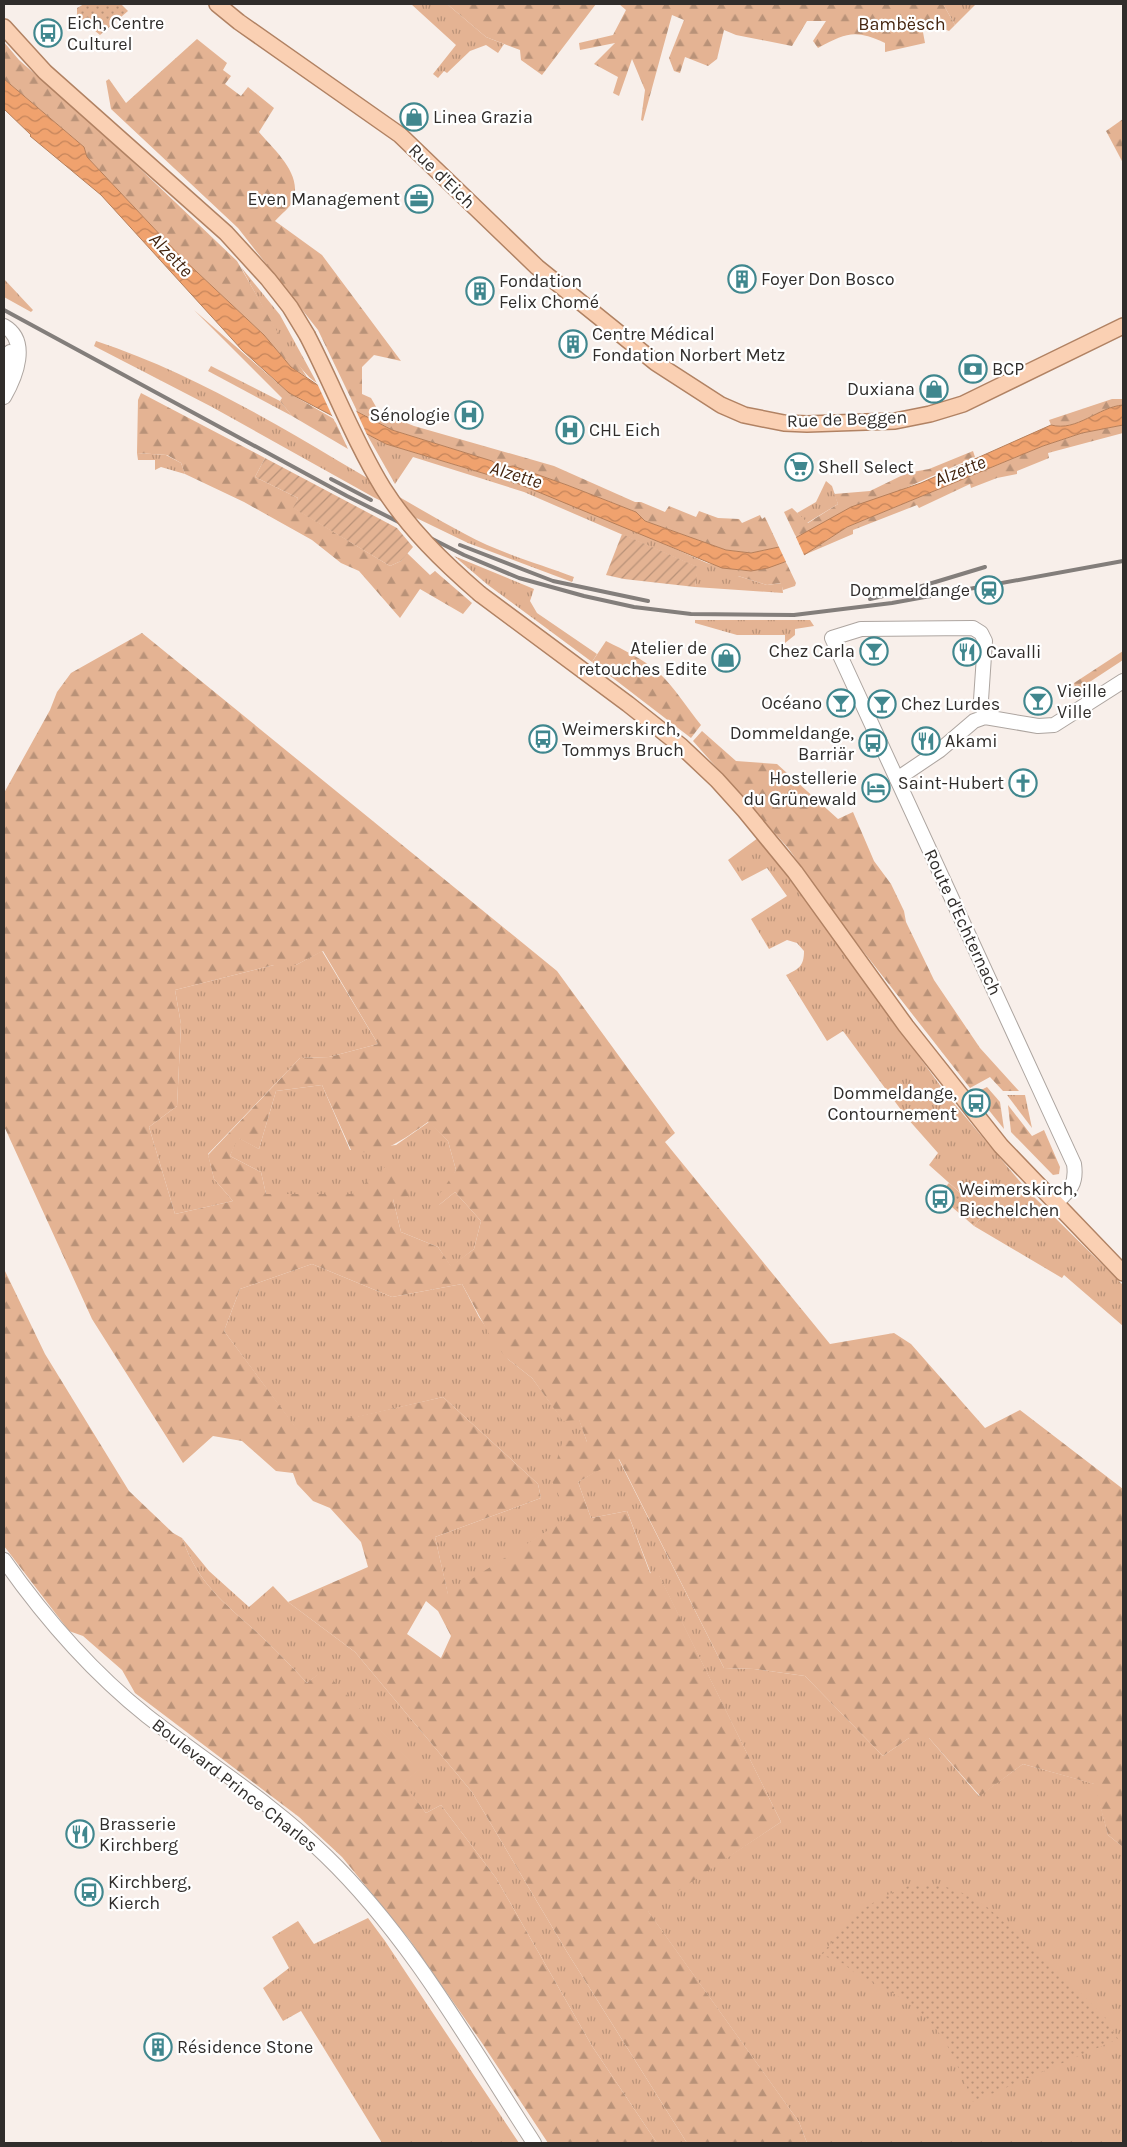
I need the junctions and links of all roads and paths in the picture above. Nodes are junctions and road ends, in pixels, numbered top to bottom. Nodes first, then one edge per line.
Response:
1 (217, 4) edge
2 (4, 27) edge
3 (4, 326) edge
4 (1123, 326) edge
5 (4, 333) edge
6 (656, 363) joint
7 (4, 373) edge
8 (4, 397) edge
9 (1123, 681) edge
10 (985, 717) junction
11 (897, 779) junction
12 (1056, 1203) junction
13 (1123, 1272) edge
14 (4, 1560) edge
15 (4, 1569) edge
16 (23, 1587) junction
17 (534, 2143) edge

1 - 6 main road, Rue d'Eich
2 - 12 main road, bridge
3 - 8 street
4 - 6 main road, Rue de Beggen
5 - 7 street
9 - 10 street
10 - 11 street
10 - 11 street, Route d'Echternach
11 - 12 street, Route d'Echternach
12 - 13 main road
14 - 16 street, Boulevard Prince Charles
15 - 16 street, Boulevard Prince Charles
16 - 17 street, Boulevard Prince Charles

